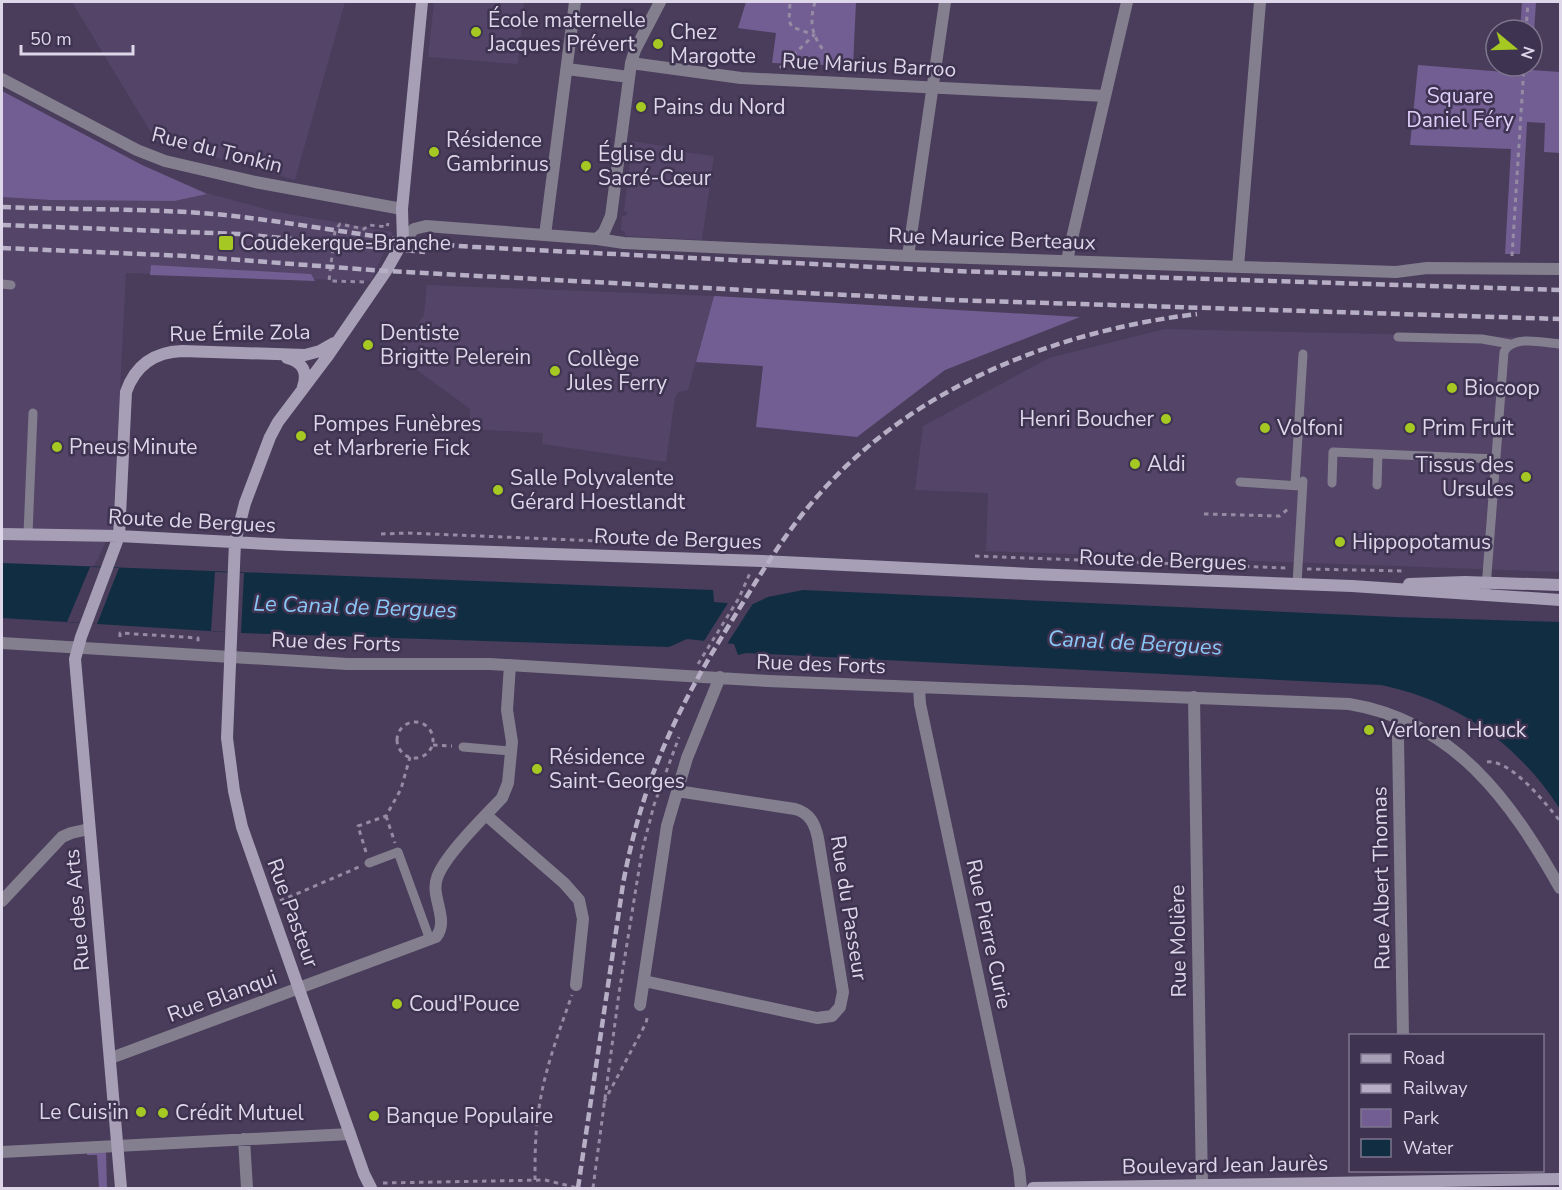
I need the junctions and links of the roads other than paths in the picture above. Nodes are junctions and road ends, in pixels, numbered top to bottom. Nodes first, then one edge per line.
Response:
1 (422, 2) edge
2 (575, 2) edge
3 (660, 2) edge
4 (945, 2) edge
5 (1127, 2) edge
6 (1260, 2) edge
7 (631, 63) junction
8 (567, 69) junction
9 (629, 77) junction
10 (2, 79) edge
11 (931, 88) junction
12 (1105, 96) junction
13 (398, 211) junction
14 (423, 226) junction
15 (545, 235) junction
16 (597, 239) junction
17 (403, 241) junction
18 (908, 256) junction
19 (1067, 260) junction
20 (1238, 267) junction
21 (1560, 269) edge
22 (1398, 337) dead end
23 (339, 339) junction
24 (1510, 344) junction
25 (1560, 344) edge
26 (1303, 354) dead end
27 (280, 356) junction
28 (141, 366) joint
29 (306, 385) junction
30 (33, 412) dead end
31 (1378, 454) junction
32 (1496, 459) junction
33 (1240, 482) dead end
34 (1332, 483) dead end
35 (1300, 484) junction
36 (1377, 485) dead end
37 (2, 534) edge
38 (28, 534) junction
39 (119, 536) junction
40 (235, 542) junction
41 (1486, 583) junction
42 (1297, 584) junction
43 (1560, 585) edge
44 (1353, 586) junction
45 (1485, 596) junction
46 (1560, 600) edge
47 (2, 642) edge
48 (78, 646) junction
49 (230, 656) junction
50 (510, 665) junction
51 (720, 677) junction
52 (919, 687) junction
53 (1194, 697) junction
54 (1402, 721) junction
55 (463, 747) road end
56 (511, 751) junction
57 (677, 791) junction
58 (486, 815) junction
59 (89, 829) junction
60 (369, 863) road end
61 (1560, 888) edge
62 (2, 902) edge
63 (430, 940) junction
64 (644, 981) junction
65 (576, 985) road end
66 (299, 988) junction
67 (645, 1006) road end
68 (1403, 1034) edge
69 (111, 1058) junction
70 (350, 1134) junction
71 (244, 1139) junction
72 (119, 1146) junction
73 (2, 1152) edge
74 (1406, 1176) edge
75 (1560, 1179) edge
76 (370, 1186) edge
77 (1202, 1187) edge
78 (121, 1188) edge
79 (247, 1188) edge
80 (1021, 1188) edge
81 (1033, 1188) edge

1 - 13 street
2 - 8 street
3 - 7 street
4 - 11 street
5 - 12 street
6 - 20 street
7 - 9 street
7 - 11 street, Rue Marius Barroo
8 - 9 street
8 - 15 street
9 - 16 street
10 - 13 street, Rue du Tonkin
11 - 12 street, Rue Marius Barroo
11 - 18 street
12 - 19 street
13 - 14 street, Rue Maurice Berteaux
13 - 17 street
14 - 15 street, Rue Maurice Berteaux
14 - 17 street
15 - 16 street, Rue Maurice Berteaux
16 - 18 street, Rue Maurice Berteaux
17 - 23 street, Rue Pasteur
18 - 19 street, Rue Maurice Berteaux
19 - 20 street, Rue Maurice Berteaux
20 - 21 street, Rue Maurice Berteaux
22 - 24 lane
23 - 27 street, Rue Émile Zola
23 - 29 street, Rue Pasteur
24 - 25 lane
24 - 32 lane
26 - 35 lane
27 - 28 street, Rue Émile Zola
27 - 29 street
28 - 39 street, Rue des Arts
29 - 40 street, Rue Pasteur
30 - 38 lane
31 - 32 lane
31 - 34 lane
31 - 36 lane
32 - 41 lane
33 - 35 lane
35 - 42 lane
37 - 38 street, Route de Bergues
38 - 39 street, Route de Bergues
39 - 40 street, Route de Bergues
39 - 48 street, Rue des Arts
40 - 42 street, Route de Bergues
40 - 49 street, Rue Pasteur
41 - 43 street, Route de Bergues
41 - 44 street, Route de Bergues
41 - 45 lane
42 - 44 street, Route de Bergues
44 - 45 street, Route de Bergues
45 - 46 street, Route de Bergues
47 - 48 street, Rue des Forts
48 - 49 street, Rue des Forts
48 - 59 street, Rue des Arts
49 - 50 street, Rue des Forts
49 - 66 street, Rue Pasteur
50 - 51 street, Rue des Forts
50 - 56 street
51 - 52 street, Rue des Forts
51 - 57 street
52 - 53 street, Rue des Forts
52 - 80 street, Rue Pierre Curie
53 - 54 street, Rue des Forts
53 - 77 street, Rue Molière
54 - 61 street, Rue des Forts
54 - 68 street, Rue Albert Thomas
55 - 56 lane
56 - 58 street
57 - 64 street
57 - 64 street, Rue du Passeur
58 - 63 street
58 - 65 street
59 - 62 street
59 - 69 street, Rue des Arts
60 - 63 lane
63 - 66 street, Rue Blanqui
64 - 67 street
66 - 69 street, Rue Blanqui
66 - 70 street, Rue Pasteur
69 - 72 street, Rue des Arts
70 - 71 street
70 - 76 street, Rue Pasteur
71 - 72 street
71 - 79 street
72 - 73 street
72 - 78 street, Rue des Arts
74 - 75 street, Boulevard Jean Jaurès
74 - 77 street, Boulevard Jean Jaurès
77 - 81 street, Boulevard Jean Jaurès

